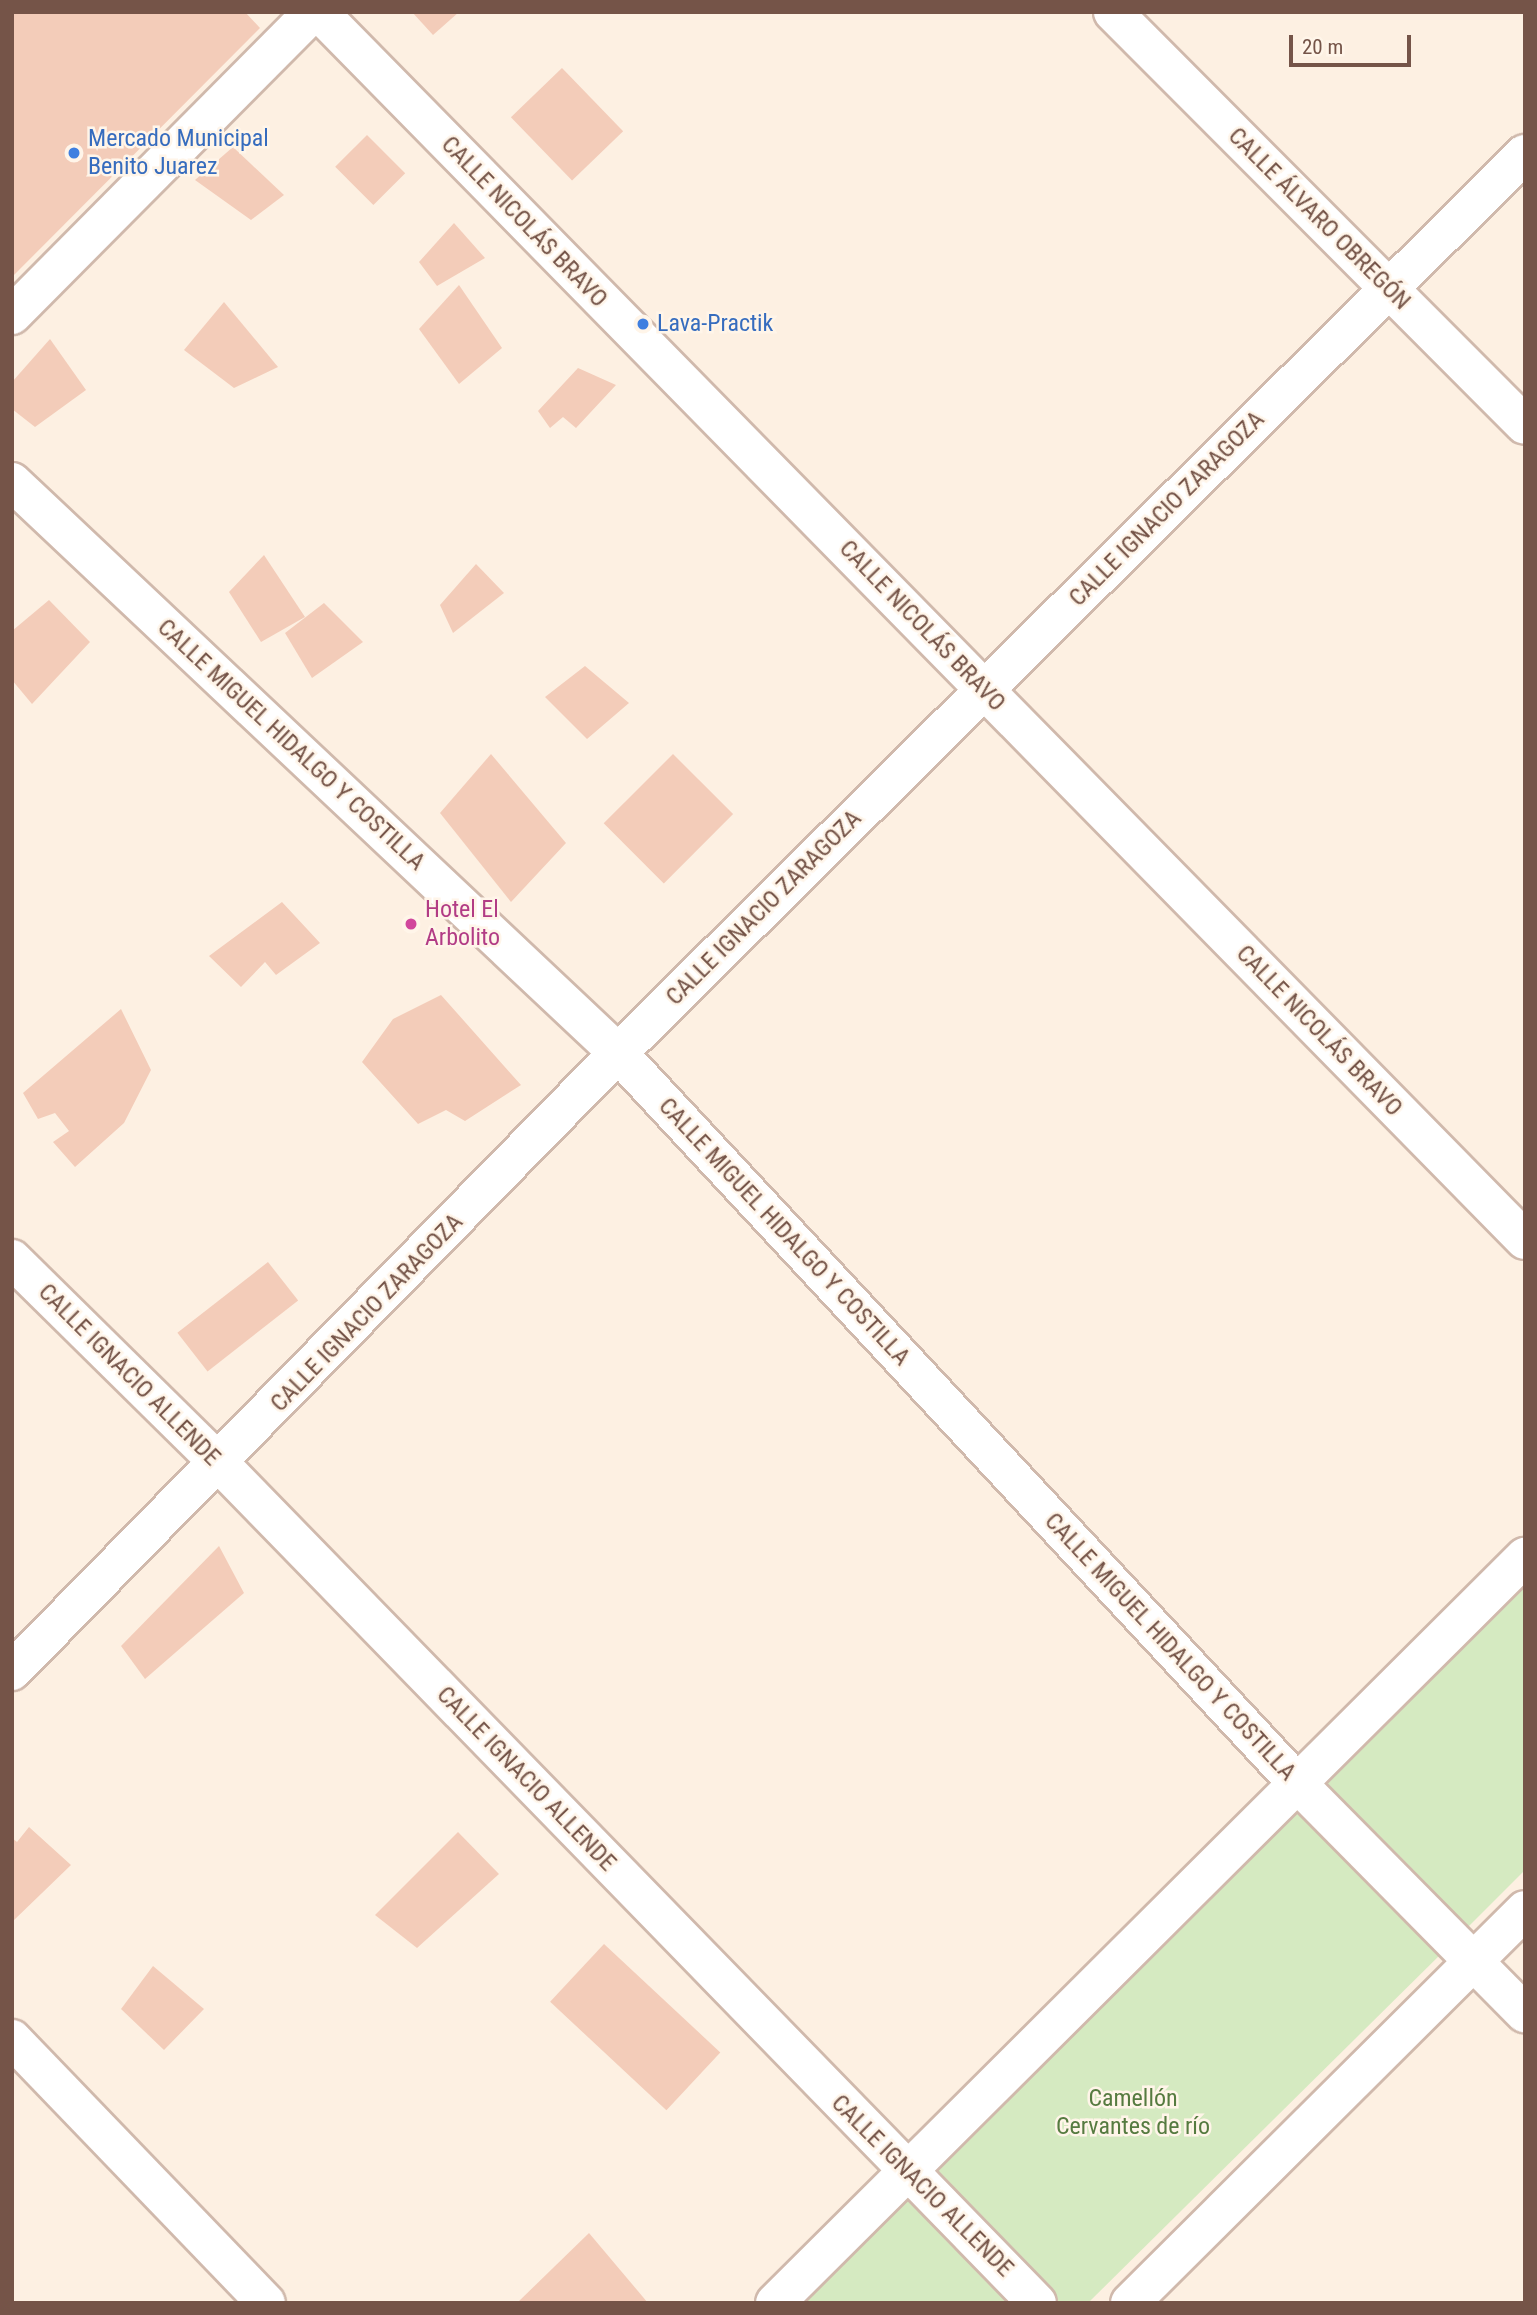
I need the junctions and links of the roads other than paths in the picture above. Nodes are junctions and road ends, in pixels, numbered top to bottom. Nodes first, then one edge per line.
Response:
1 (313, 12) edge
2 (319, 12) edge
3 (1113, 12) edge
4 (1525, 154) edge
5 (1389, 289) junction
6 (12, 316) edge
7 (1525, 425) edge
8 (12, 482) edge
9 (985, 690) junction
10 (618, 1053) junction
11 (1525, 1240) edge
12 (12, 1259) edge
13 (220, 1464) junction
14 (1525, 1557) edge
15 (12, 1671) edge
16 (1297, 1783) junction
17 (1525, 1909) edge
18 (1473, 1961) junction
19 (1525, 2013) edge
20 (12, 2039) edge
21 (907, 2171) junction
22 (266, 2303) edge
23 (775, 2303) edge
24 (1037, 2303) edge
25 (1130, 2303) edge

1 - 6 street
2 - 9 street, CALLE NICOLÁS BRAVO
3 - 5 street, CALLE ÁLVARO OBREGÓN
4 - 5 street, CALLE IGNACIO ZARAGOZA
5 - 7 street, CALLE ÁLVARO OBREGÓN
5 - 9 street, CALLE IGNACIO ZARAGOZA
8 - 10 street, CALLE MIGUEL HIDALGO Y COSTILLA
9 - 10 street, CALLE IGNACIO ZARAGOZA
9 - 11 street, CALLE NICOLÁS BRAVO
10 - 13 street, CALLE IGNACIO ZARAGOZA
10 - 16 street, CALLE MIGUEL HIDALGO Y COSTILLA
12 - 13 street, CALLE IGNACIO ALLENDE
13 - 15 street, CALLE IGNACIO ZARAGOZA
13 - 21 street, CALLE IGNACIO ALLENDE
14 - 16 street
16 - 18 street, CALLE MIGUEL HIDALGO Y COSTILLA
16 - 21 street
17 - 18 street
18 - 19 street, CALLE MIGUEL HIDALGO Y COSTILLA
18 - 25 street
20 - 22 street
21 - 23 street
21 - 24 street, CALLE IGNACIO ALLENDE

